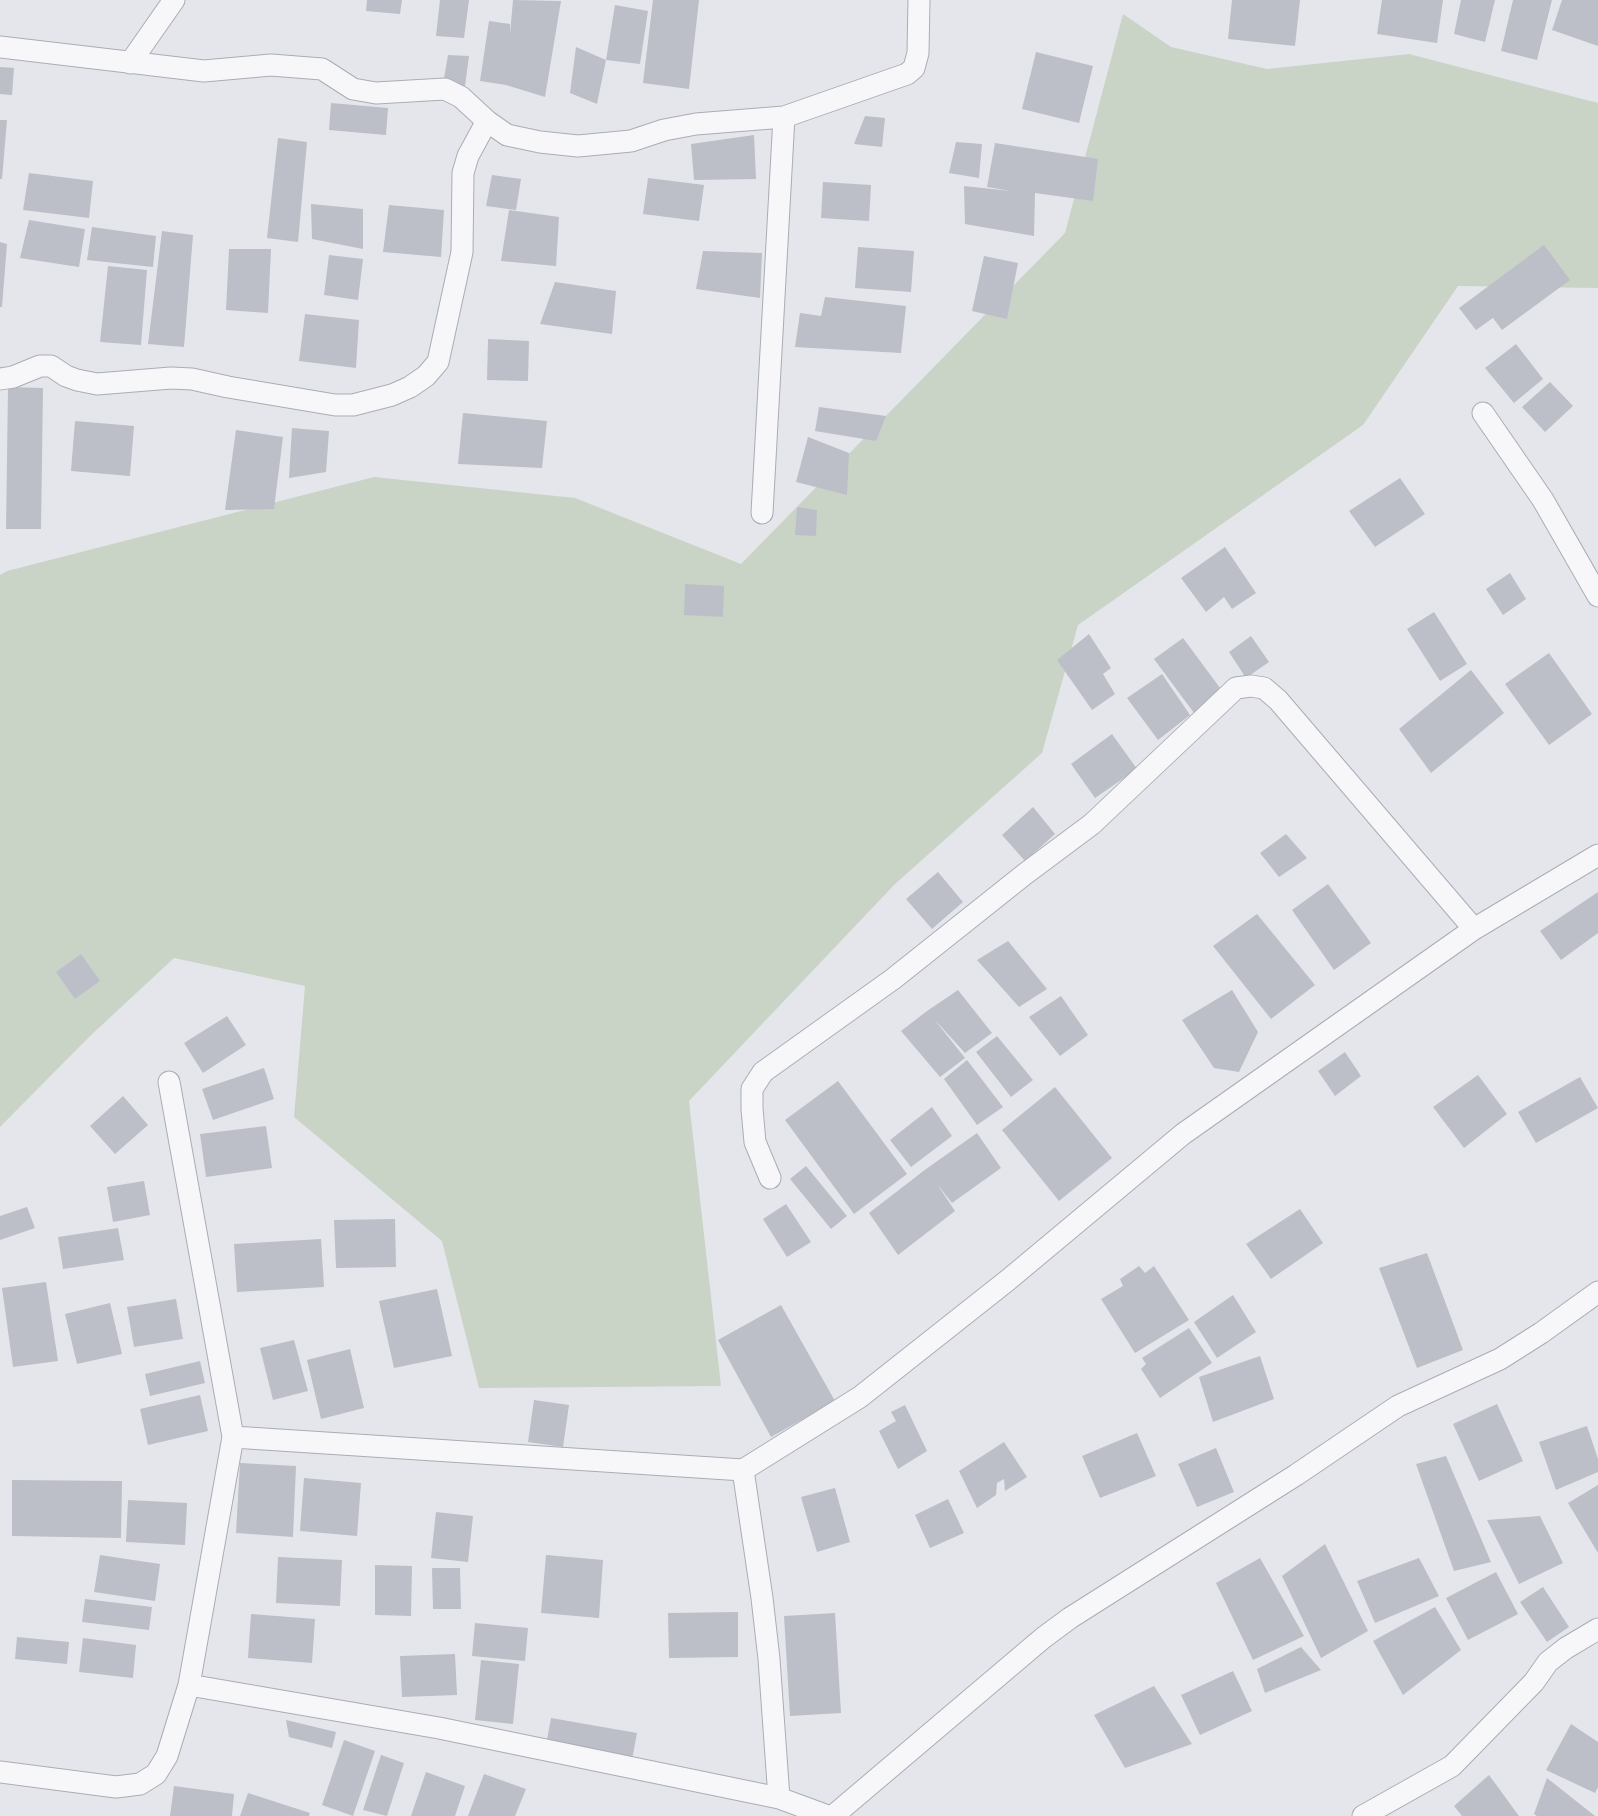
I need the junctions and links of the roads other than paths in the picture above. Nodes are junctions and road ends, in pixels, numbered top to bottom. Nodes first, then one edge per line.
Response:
1 (174, 0) edge
2 (919, 0) edge
3 (0, 47) edge
4 (130, 63) junction
5 (784, 117) junction
6 (487, 121) junction
7 (0, 379) edge
8 (1483, 413) dead end
9 (762, 513) dead end
10 (1598, 596) edge
11 (1598, 855) edge
12 (1474, 929) junction
13 (169, 1082) dead end
14 (770, 1178) dead end
15 (1598, 1292) edge
16 (233, 1437) junction
17 (743, 1470) junction
18 (1598, 1629) edge
19 (189, 1685) junction
20 (0, 1772) edge
21 (779, 1798) junction
22 (831, 1816) edge
23 (1363, 1816) edge

1 - 4 street
2 - 5 street
3 - 4 street
4 - 6 street
5 - 6 street
5 - 9 street
6 - 7 street
8 - 10 street
11 - 12 street
12 - 14 street
12 - 17 street
13 - 16 street
15 - 22 street
16 - 17 street
16 - 19 street
17 - 21 street
18 - 23 street
19 - 20 street
19 - 21 street
21 - 22 street

